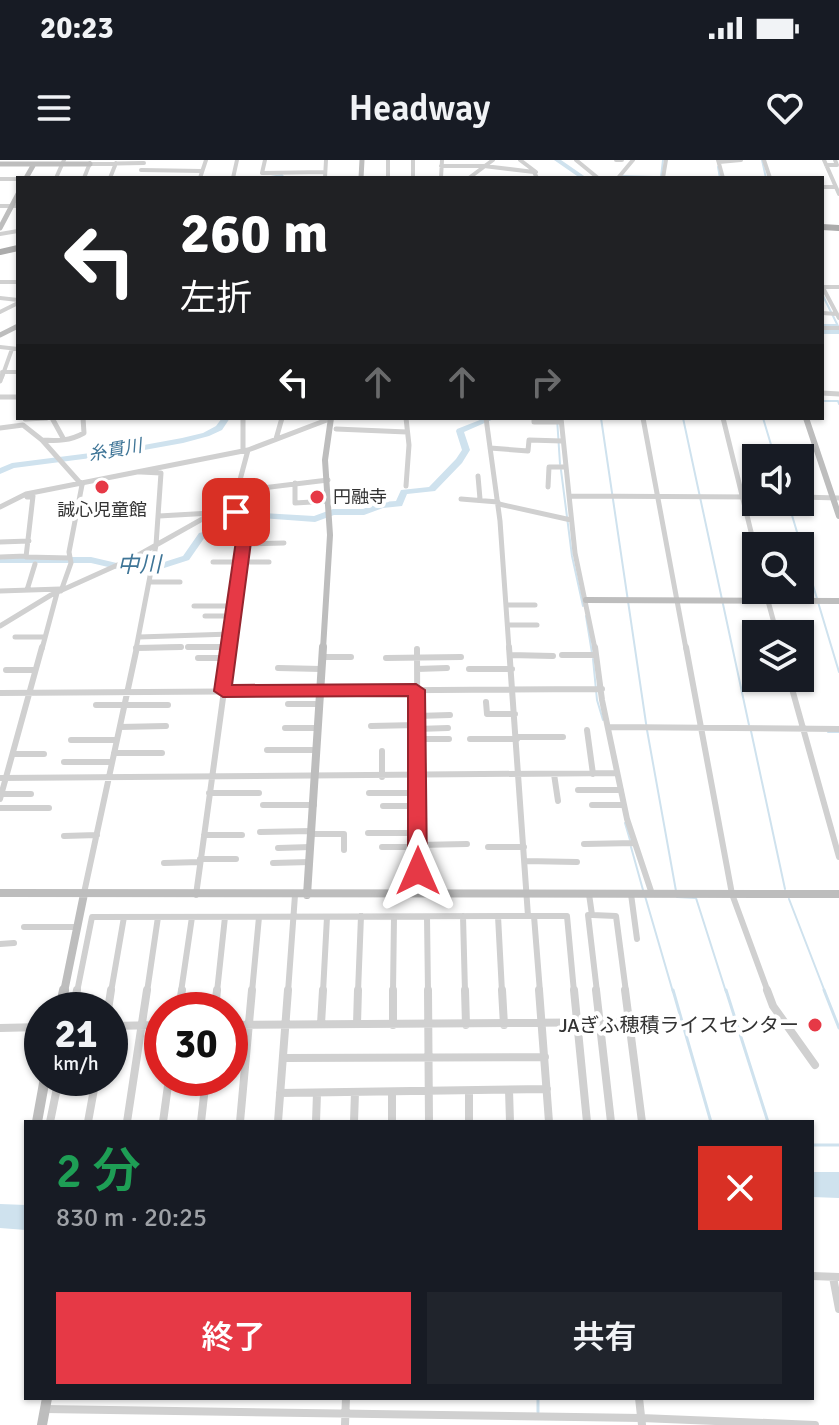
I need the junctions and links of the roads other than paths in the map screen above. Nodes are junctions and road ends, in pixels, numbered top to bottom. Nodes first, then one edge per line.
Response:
1 (206, 160) edge
2 (265, 160) edge
3 (326, 160) edge
4 (493, 160) edge
5 (520, 160) edge
6 (576, 160) edge
7 (620, 160) edge
8 (741, 160) edge
9 (835, 160) edge
10 (632, 161) edge
11 (719, 161) edge
12 (35, 162) edge
13 (63, 162) edge
14 (91, 162) edge
15 (116, 162) edge
16 (144, 162) edge
17 (825, 162) edge
18 (441, 163) edge
19 (467, 163) edge
20 (0, 164) edge
21 (484, 166) junction
22 (141, 170) junction
23 (202, 171) junction
24 (523, 172) junction
25 (261, 175) edge
26 (325, 175) edge
27 (140, 176) edge
28 (201, 176) edge
29 (290, 176) edge
30 (472, 176) edge
31 (522, 176) edge
32 (537, 176) edge
33 (537, 176) edge
34 (596, 176) edge
35 (824, 187) edge
36 (836, 187) junction
37 (839, 194) edge
38 (0, 206) edge
39 (15, 206) edge
40 (1, 225) edge
41 (824, 291) edge
42 (832, 305) junction
43 (839, 305) edge
44 (838, 316) edge
45 (0, 347) edge
46 (15, 349) edge
47 (2, 372) edge
48 (0, 381) edge
49 (51, 420) edge
50 (83, 420) edge
51 (243, 420) edge
52 (281, 420) edge
53 (327, 420) edge
54 (332, 420) edge
55 (406, 420) edge
56 (486, 420) edge
57 (534, 420) edge
58 (561, 420) edge
59 (643, 420) edge
60 (723, 420) edge
61 (807, 420) edge
62 (24, 421) edge
63 (0, 428) edge
64 (336, 429) dead end
65 (407, 432) junction
66 (63, 438) dead end
67 (276, 439) junction
68 (42, 440) junction
69 (562, 441) junction
70 (490, 448) junction
71 (246, 450) junction
72 (184, 462) junction
73 (565, 467) junction
74 (141, 472) junction
75 (161, 473) junction
76 (478, 476) dead end
77 (328, 480) junction
78 (295, 483) junction
79 (82, 485) junction
80 (406, 486) dead end
81 (548, 487) dead end
82 (237, 491) junction
83 (21, 496) junction
84 (569, 496) junction
85 (657, 496) junction
86 (742, 497) joint
87 (814, 497) edge
88 (836, 498) edge
89 (461, 499) dead end
90 (480, 499) junction
91 (329, 501) junction
92 (498, 503) junction
93 (229, 504) junction
94 (0, 507) edge
95 (523, 509) junction
96 (263, 510) dead end
97 (236, 512) junction
98 (212, 513) junction
99 (159, 516) junction
100 (548, 516) junction
101 (839, 516) edge
102 (520, 517) dead end
103 (569, 520) junction
104 (545, 526) dead end
105 (29, 541) junction
106 (0, 542) edge
107 (284, 543) dead end
108 (244, 544) junction
109 (156, 545) junction
110 (26, 556) junction
111 (0, 557) edge
112 (71, 560) junction
113 (213, 562) dead end
114 (241, 562) junction
115 (269, 562) dead end
116 (35, 564) dead end
117 (150, 582) junction
118 (180, 582) dead end
119 (27, 590) junction
120 (0, 591) edge
121 (60, 591) junction
122 (586, 600) junction
123 (676, 600) junction
124 (742, 600) edge
125 (814, 601) edge
126 (839, 601) edge
127 (506, 605) junction
128 (535, 605) dead end
129 (194, 606) dead end
130 (235, 606) junction
131 (205, 616) dead end
132 (234, 616) junction
133 (508, 625) junction
134 (537, 625) dead end
135 (0, 626) edge
136 (231, 634) junction
137 (15, 637) dead end
138 (44, 637) junction
139 (139, 637) junction
140 (229, 647) junction
141 (136, 648) junction
142 (417, 649) dead end
143 (510, 655) junction
144 (562, 655) dead end
145 (596, 655) junction
146 (553, 656) dead end
147 (322, 657) junction
148 (351, 657) dead end
149 (461, 657) dead end
150 (198, 658) dead end
151 (227, 658) junction
152 (386, 658) dead end
153 (417, 658) junction
154 (278, 668) dead end
155 (447, 668) dead end
156 (321, 669) junction
157 (417, 669) junction
158 (469, 669) dead end
159 (512, 669) junction
160 (6, 670) dead end
161 (35, 670) junction
162 (513, 689) junction
163 (602, 689) junction
164 (320, 690) junction
165 (416, 690) junction
166 (127, 691) junction
167 (223, 691) junction
168 (31, 692) junction
169 (793, 692) edge
170 (0, 693) edge
171 (486, 702) dead end
172 (288, 704) dead end
173 (319, 704) junction
174 (96, 705) dead end
175 (124, 705) junction
176 (168, 705) dead end
177 (515, 714) junction
178 (450, 715) dead end
179 (417, 716) junction
180 (166, 726) dead end
181 (371, 726) dead end
182 (120, 727) junction
183 (417, 727) junction
184 (610, 727) junction
185 (701, 727) junction
186 (285, 728) dead end
187 (318, 728) junction
188 (448, 728) dead end
189 (802, 729) junction
190 (839, 729) edge
191 (587, 730) dead end
192 (563, 737) dead end
193 (516, 738) junction
194 (417, 739) junction
195 (449, 739) dead end
196 (470, 739) dead end
197 (71, 740) dead end
198 (117, 740) junction
199 (267, 750) dead end
200 (317, 750) junction
201 (382, 751) dead end
202 (114, 753) junction
203 (162, 753) dead end
204 (13, 754) junction
205 (44, 754) dead end
206 (64, 762) dead end
207 (112, 762) junction
208 (617, 773) junction
209 (554, 774) junction
210 (593, 774) junction
211 (519, 775) junction
212 (212, 776) junction
213 (417, 776) junction
214 (109, 777) junction
215 (316, 777) junction
216 (382, 777) junction
217 (3, 778) edge
218 (578, 790) dead end
219 (621, 790) junction
220 (209, 793) junction
221 (259, 793) dead end
222 (369, 793) dead end
223 (417, 793) junction
224 (31, 794) dead end
225 (1, 795) edge
226 (558, 801) dead end
227 (263, 805) dead end
228 (314, 805) junction
229 (592, 805) dead end
230 (624, 805) junction
231 (383, 806) dead end
232 (418, 806) junction
233 (0, 808) edge
234 (49, 808) dead end
235 (260, 832) dead end
236 (312, 833) junction
237 (368, 833) dead end
238 (418, 833) junction
239 (97, 835) junction
240 (204, 835) junction
241 (242, 835) dead end
242 (64, 836) dead end
243 (635, 843) junction
244 (467, 844) dead end
245 (584, 844) dead end
246 (418, 846) junction
247 (311, 847) junction
248 (382, 847) dead end
249 (488, 847) dead end
250 (524, 847) junction
251 (278, 848) dead end
252 (344, 850) dead end
253 (839, 857) edge
254 (236, 859) dead end
255 (200, 860) junction
256 (525, 861) junction
257 (310, 862) junction
258 (577, 862) dead end
259 (164, 863) dead end
260 (273, 863) dead end
261 (0, 893) edge
262 (84, 894) junction
263 (418, 894) junction
264 (528, 894) junction
265 (589, 894) junction
266 (631, 894) junction
267 (652, 894) junction
268 (732, 894) junction
269 (839, 894) edge
270 (196, 895) junction
271 (295, 895) junction
272 (307, 895) junction
273 (592, 915) junction
274 (361, 916) junction
275 (463, 916) junction
276 (498, 916) junction
277 (531, 916) junction
278 (124, 917) junction
279 (158, 917) junction
280 (192, 917) junction
281 (225, 917) junction
282 (259, 917) junction
283 (293, 917) junction
284 (327, 917) junction
285 (394, 917) junction
286 (427, 917) junction
287 (24, 927) dead end
288 (77, 927) junction
289 (637, 939) dead end
290 (14, 943) dead end
291 (0, 944) edge
292 (64, 992) edge
293 (77, 992) edge
294 (111, 992) edge
295 (182, 992) edge
296 (217, 992) edge
297 (630, 1022) junction
298 (578, 1023) junction
299 (599, 1023) junction
300 (321, 1024) junction
301 (357, 1024) junction
302 (542, 1024) junction
303 (128, 1025) edge
304 (141, 1025) junction
305 (249, 1025) junction
306 (285, 1025) junction
307 (393, 1025) junction
308 (429, 1025) junction
309 (466, 1025) junction
310 (504, 1025) junction
311 (24, 1027) edge
312 (0, 1028) edge
313 (545, 1057) junction
314 (283, 1058) junction
315 (428, 1058) junction
316 (815, 1065) dead end
317 (547, 1089) junction
318 (509, 1090) junction
319 (429, 1091) junction
320 (469, 1091) junction
321 (355, 1092) junction
322 (392, 1092) junction
323 (280, 1093) junction
324 (317, 1093) junction
325 (42, 1096) edge
326 (55, 1096) edge
327 (93, 1096) edge
328 (167, 1096) edge
329 (204, 1096) edge
330 (37, 1120) edge
331 (50, 1120) edge
332 (88, 1120) edge
333 (127, 1120) edge
334 (163, 1120) edge
335 (201, 1120) edge
336 (240, 1120) edge
337 (278, 1120) edge
338 (316, 1120) edge
339 (354, 1120) edge
340 (392, 1120) edge
341 (429, 1120) edge
342 (469, 1120) edge
343 (510, 1120) edge
344 (549, 1120) edge
345 (587, 1120) edge
346 (611, 1120) edge
347 (642, 1120) edge
348 (814, 1276) edge
349 (836, 1277) edge
350 (839, 1309) edge
351 (346, 1400) edge
352 (639, 1400) edge
353 (46, 1403) edge
354 (345, 1420) edge
355 (641, 1422) edge
356 (42, 1425) edge
357 (815, 1425) edge

1 - 23 street
2 - 25 street
3 - 26 street
4 - 21 street
5 - 32 street
6 - 34 street
7 - 10 street
8 - 11 street
9 - 17 street
12 - 13 street
12 - 20 street
13 - 14 street
14 - 15 street
15 - 16 street
16 - 22 street
17 - 36 street
18 - 19 street
19 - 21 street
21 - 24 street
21 - 30 street
22 - 23 street
22 - 27 street
23 - 28 street
24 - 31 street
24 - 33 street
25 - 29 street
26 - 29 street
35 - 36 street
36 - 37 street
38 - 39 street
39 - 40 street
41 - 42 street
42 - 43 street
42 - 44 street
45 - 46 street
46 - 47 street
47 - 48 street
49 - 66 street
50 - 68 street
51 - 71 street
52 - 67 street
53 - 67 street
54 - 77 street
55 - 65 street
56 - 70 street
57 - 58 street
58 - 69 street
59 - 85 street
60 - 86 street
61 - 88 street
62 - 63 street
62 - 68 street
64 - 65 street
65 - 80 street
67 - 71 street
68 - 79 street
69 - 70 street
69 - 73 street
70 - 92 street
71 - 72 street
71 - 82 street
72 - 74 street
72 - 75 street
73 - 81 street
73 - 84 street
74 - 75 street
74 - 79 street
75 - 99 street
76 - 90 street
77 - 78 street
77 - 91 street
78 - 82 street
78 - 91 street
79 - 83 street
79 - 112 street
82 - 93 street
83 - 94 street
83 - 105 street
84 - 85 street
84 - 103 street
85 - 86 street
85 - 123 street
87 - 88 street
88 - 101 street
89 - 90 street
90 - 92 street
91 - 147 street
92 - 95 street
92 - 127 street
93 - 97 street
93 - 98 street
95 - 100 street
95 - 102 street
96 - 97 street
97 - 98 street
97 - 108 street
98 - 99 street
98 - 109 street
99 - 109 street
100 - 103 street
100 - 104 street
103 - 122 street
105 - 106 street
105 - 110 street
107 - 108 street
108 - 114 street
109 - 117 street
109 - 121 street
110 - 111 street
110 - 112 street
112 - 121 street
113 - 114 street
114 - 115 street
114 - 130 street
116 - 119 street
117 - 118 street
117 - 139 street
119 - 120 street
119 - 121 street
121 - 135 street
121 - 138 street
122 - 123 street
122 - 145 street
123 - 124 street
123 - 185 street
125 - 126 street
127 - 128 street
127 - 133 street
129 - 130 street
130 - 132 street
131 - 132 street
132 - 136 street
133 - 134 street
133 - 143 street
136 - 139 street
136 - 140 street
137 - 138 street
138 - 161 street
139 - 141 street
140 - 141 street
140 - 151 street
141 - 166 street
142 - 153 street
143 - 146 street
143 - 159 street
144 - 145 street
145 - 163 street
147 - 148 street
147 - 156 street
149 - 153 street
150 - 151 street
151 - 167 street
152 - 153 street
153 - 157 street
154 - 156 street
155 - 157 street
156 - 164 street
157 - 165 street
158 - 159 street
159 - 162 street
160 - 161 street
161 - 168 street
162 - 163 street
162 - 165 street
162 - 177 street
163 - 184 street
164 - 165 street
164 - 167 street
164 - 173 street
165 - 179 street
166 - 167 street
166 - 168 street
166 - 175 street
167 - 212 street
168 - 170 street
168 - 204 street
169 - 189 street
171 - 177 street
172 - 173 street
173 - 187 street
174 - 175 street
175 - 176 street
175 - 182 street
177 - 193 street
178 - 179 street
179 - 183 street
180 - 182 street
181 - 183 street
182 - 198 street
183 - 188 street
183 - 194 street
184 - 185 street
184 - 208 street
185 - 189 street
185 - 268 street
186 - 187 street
187 - 200 street
189 - 190 street
189 - 253 street
191 - 210 street
192 - 193 street
193 - 196 street
193 - 211 street
194 - 195 street
194 - 213 street
197 - 198 street
198 - 202 street
199 - 200 street
200 - 215 street
201 - 216 street
202 - 203 street
202 - 207 street
204 - 205 street
204 - 217 street
206 - 207 street
207 - 214 street
208 - 210 street
208 - 219 street
209 - 210 street
209 - 211 street
209 - 226 street
211 - 213 street
211 - 250 street
212 - 214 street
212 - 215 street
212 - 220 street
213 - 216 street
213 - 223 street
214 - 217 street
214 - 239 street
215 - 216 street
215 - 228 street
217 - 225 street
218 - 219 street
219 - 230 street
220 - 221 street
220 - 240 street
222 - 223 street
223 - 232 street
224 - 225 street
227 - 228 street
228 - 236 street
229 - 230 street
230 - 243 street
231 - 232 street
232 - 238 street
233 - 234 street
235 - 236 street
236 - 247 street
236 - 252 street
237 - 238 street
238 - 246 street
239 - 242 street
239 - 262 street
240 - 241 street
240 - 255 street
243 - 245 street
243 - 267 street
244 - 246 street
246 - 248 street
246 - 263 street
247 - 251 street
247 - 257 street
249 - 250 street
250 - 256 street
254 - 255 street
255 - 259 street
255 - 270 street
256 - 258 street
256 - 264 street
257 - 260 street
257 - 272 street
261 - 262 street
262 - 270 street
262 - 288 street
263 - 264 street
263 - 272 street
264 - 265 street
264 - 277 street
265 - 266 street
265 - 273 street
266 - 267 street
266 - 289 street
267 - 268 street
268 - 269 street
268 - 316 street
270 - 271 street
271 - 272 street
271 - 283 street
273 - 297 street
273 - 299 street
274 - 284 street
274 - 285 street
274 - 301 street
275 - 276 street
275 - 286 street
275 - 309 street
276 - 277 street
276 - 310 street
277 - 298 street
277 - 302 street
278 - 279 street
278 - 293 street
278 - 294 street
279 - 280 street
279 - 304 street
280 - 281 street
280 - 295 street
281 - 282 street
281 - 296 street
282 - 283 street
282 - 305 street
283 - 284 street
283 - 306 street
284 - 300 street
285 - 286 street
285 - 307 street
286 - 308 street
287 - 288 street
288 - 292 street
290 - 291 street
297 - 299 street
297 - 347 street
298 - 299 street
298 - 302 street
298 - 345 street
299 - 346 street
300 - 301 street
300 - 306 street
301 - 307 street
302 - 310 street
302 - 313 street
303 - 304 street
304 - 333 street
305 - 306 street
305 - 336 street
306 - 314 street
307 - 308 street
308 - 309 street
308 - 315 street
309 - 310 street
311 - 312 street
313 - 315 street
313 - 317 street
314 - 315 street
314 - 323 street
315 - 319 street
317 - 318 street
317 - 344 street
318 - 320 street
318 - 343 street
319 - 320 street
319 - 322 street
319 - 341 street
320 - 342 street
321 - 322 street
321 - 324 street
321 - 339 street
322 - 340 street
323 - 324 street
323 - 337 street
324 - 338 street
325 - 330 street
326 - 331 street
327 - 332 street
328 - 334 street
329 - 335 street
348 - 349 street
349 - 350 street
351 - 354 street
352 - 355 street
353 - 354 street
353 - 356 street
354 - 355 street
355 - 357 street

